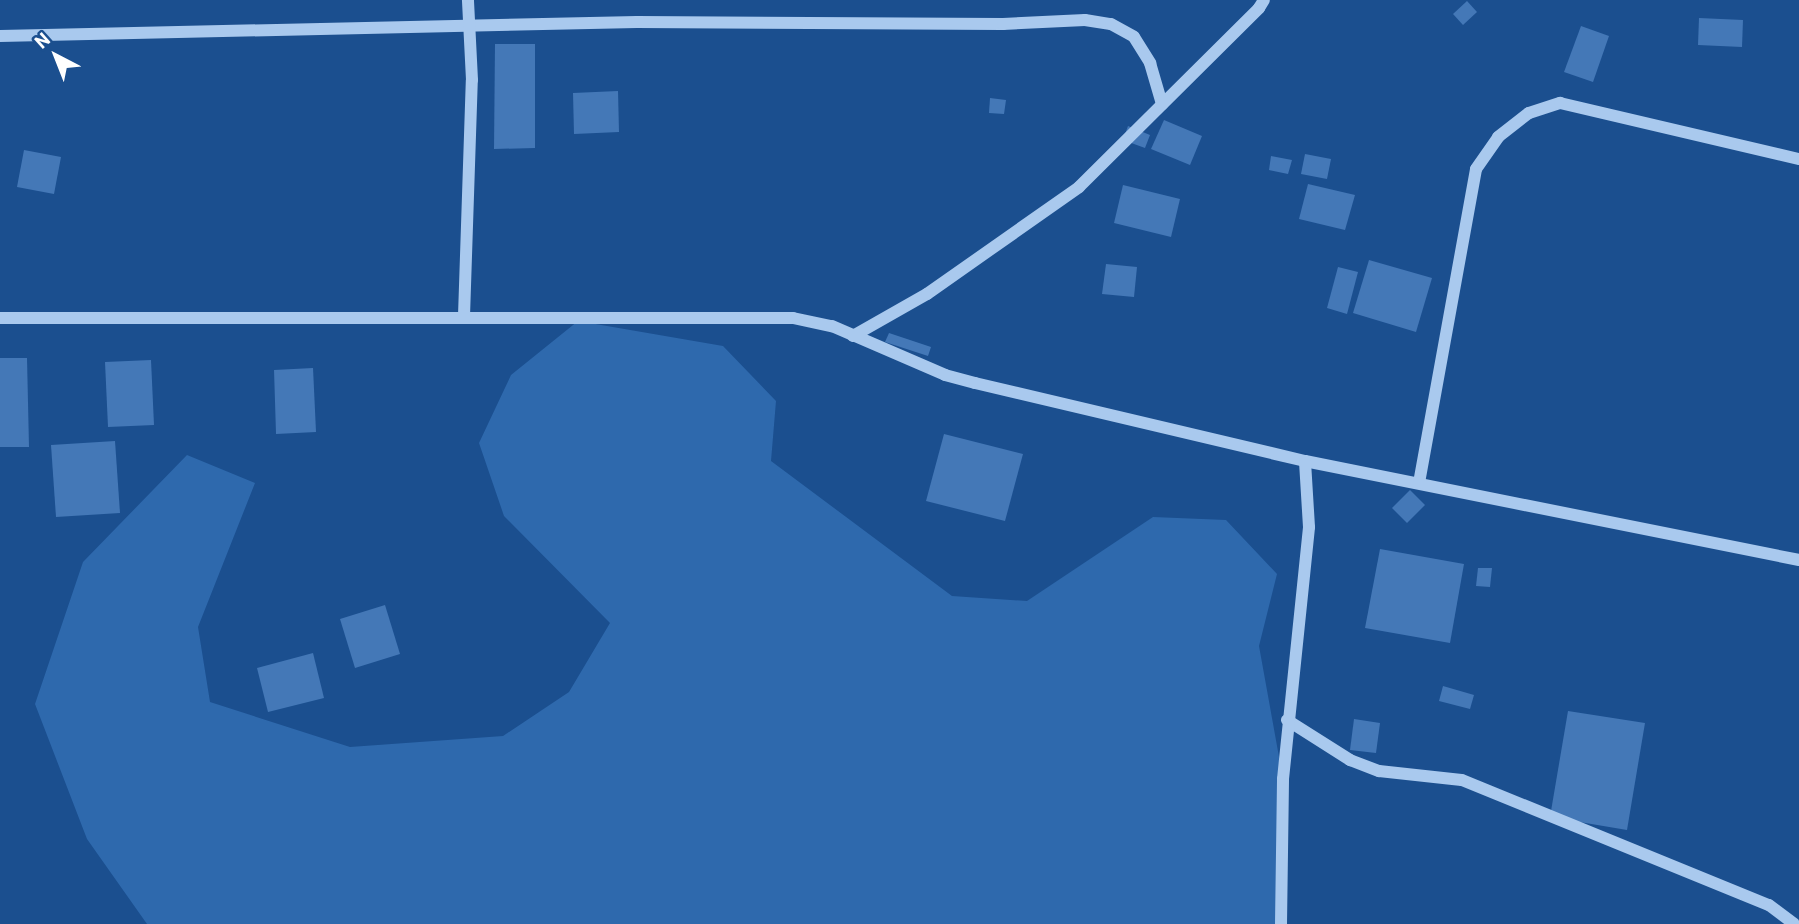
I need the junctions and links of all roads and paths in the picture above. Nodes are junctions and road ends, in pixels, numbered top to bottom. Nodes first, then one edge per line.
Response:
1 (468, 0) edge
2 (1264, 0) edge
3 (470, 27) junction
4 (0, 36) edge
5 (1162, 104) junction
6 (1799, 159) edge
7 (464, 316) junction
8 (0, 318) edge
9 (853, 336) junction
10 (1305, 461) junction
11 (1419, 484) junction
12 (1799, 559) edge
13 (1287, 720) junction
14 (1281, 924) edge
15 (1794, 924) edge

1 - 3 street
2 - 5 street
3 - 4 street
3 - 5 street
3 - 7 street
5 - 9 street
6 - 11 street
7 - 8 street
7 - 9 street
9 - 10 street
10 - 11 street
10 - 13 street
11 - 12 street
13 - 14 street
13 - 15 street

